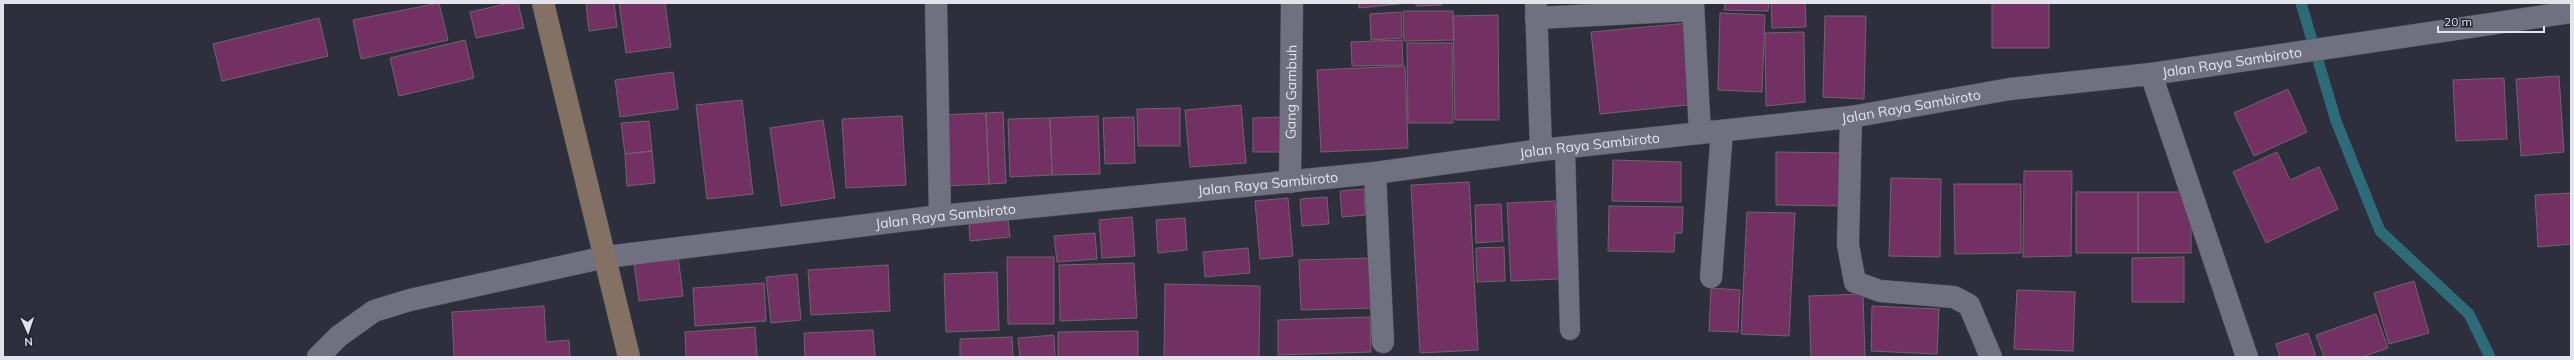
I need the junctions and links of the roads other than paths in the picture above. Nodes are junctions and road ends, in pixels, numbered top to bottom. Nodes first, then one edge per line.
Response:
1 (543, 3) edge
2 (936, 3) edge
3 (1292, 3) edge
4 (1693, 7) edge
5 (1536, 11) edge
6 (2571, 12) edge
7 (2151, 74) junction
8 (1851, 117) junction
9 (1722, 131) junction
10 (1700, 132) junction
11 (1565, 149) junction
12 (1541, 150) junction
13 (1375, 173) junction
14 (1290, 182) junction
15 (940, 216) junction
16 (606, 257) junction
17 (1712, 277) dead end
18 (1570, 330) dead end
19 (1383, 342) dead end
20 (318, 357) edge
21 (629, 357) edge
22 (1992, 357) edge
23 (2247, 357) edge

1 - 16 main road
2 - 15 street
3 - 14 street, Gang Gambuh
4 - 5 street
4 - 10 street
5 - 12 street
6 - 7 street, Jalan Raya Sambiroto
7 - 8 street, Jalan Raya Sambiroto
7 - 23 street
8 - 9 street, Jalan Raya Sambiroto
8 - 22 street
9 - 10 street, Jalan Raya Sambiroto
9 - 17 street
10 - 11 street, Jalan Raya Sambiroto
11 - 12 street, Jalan Raya Sambiroto
11 - 18 lane
12 - 13 street, Jalan Raya Sambiroto
13 - 14 street, Jalan Raya Sambiroto
13 - 19 street
14 - 15 street, Jalan Raya Sambiroto
15 - 16 street, Jalan Raya Sambiroto
16 - 20 street, Jalan Raya Sambiroto
16 - 21 main road

